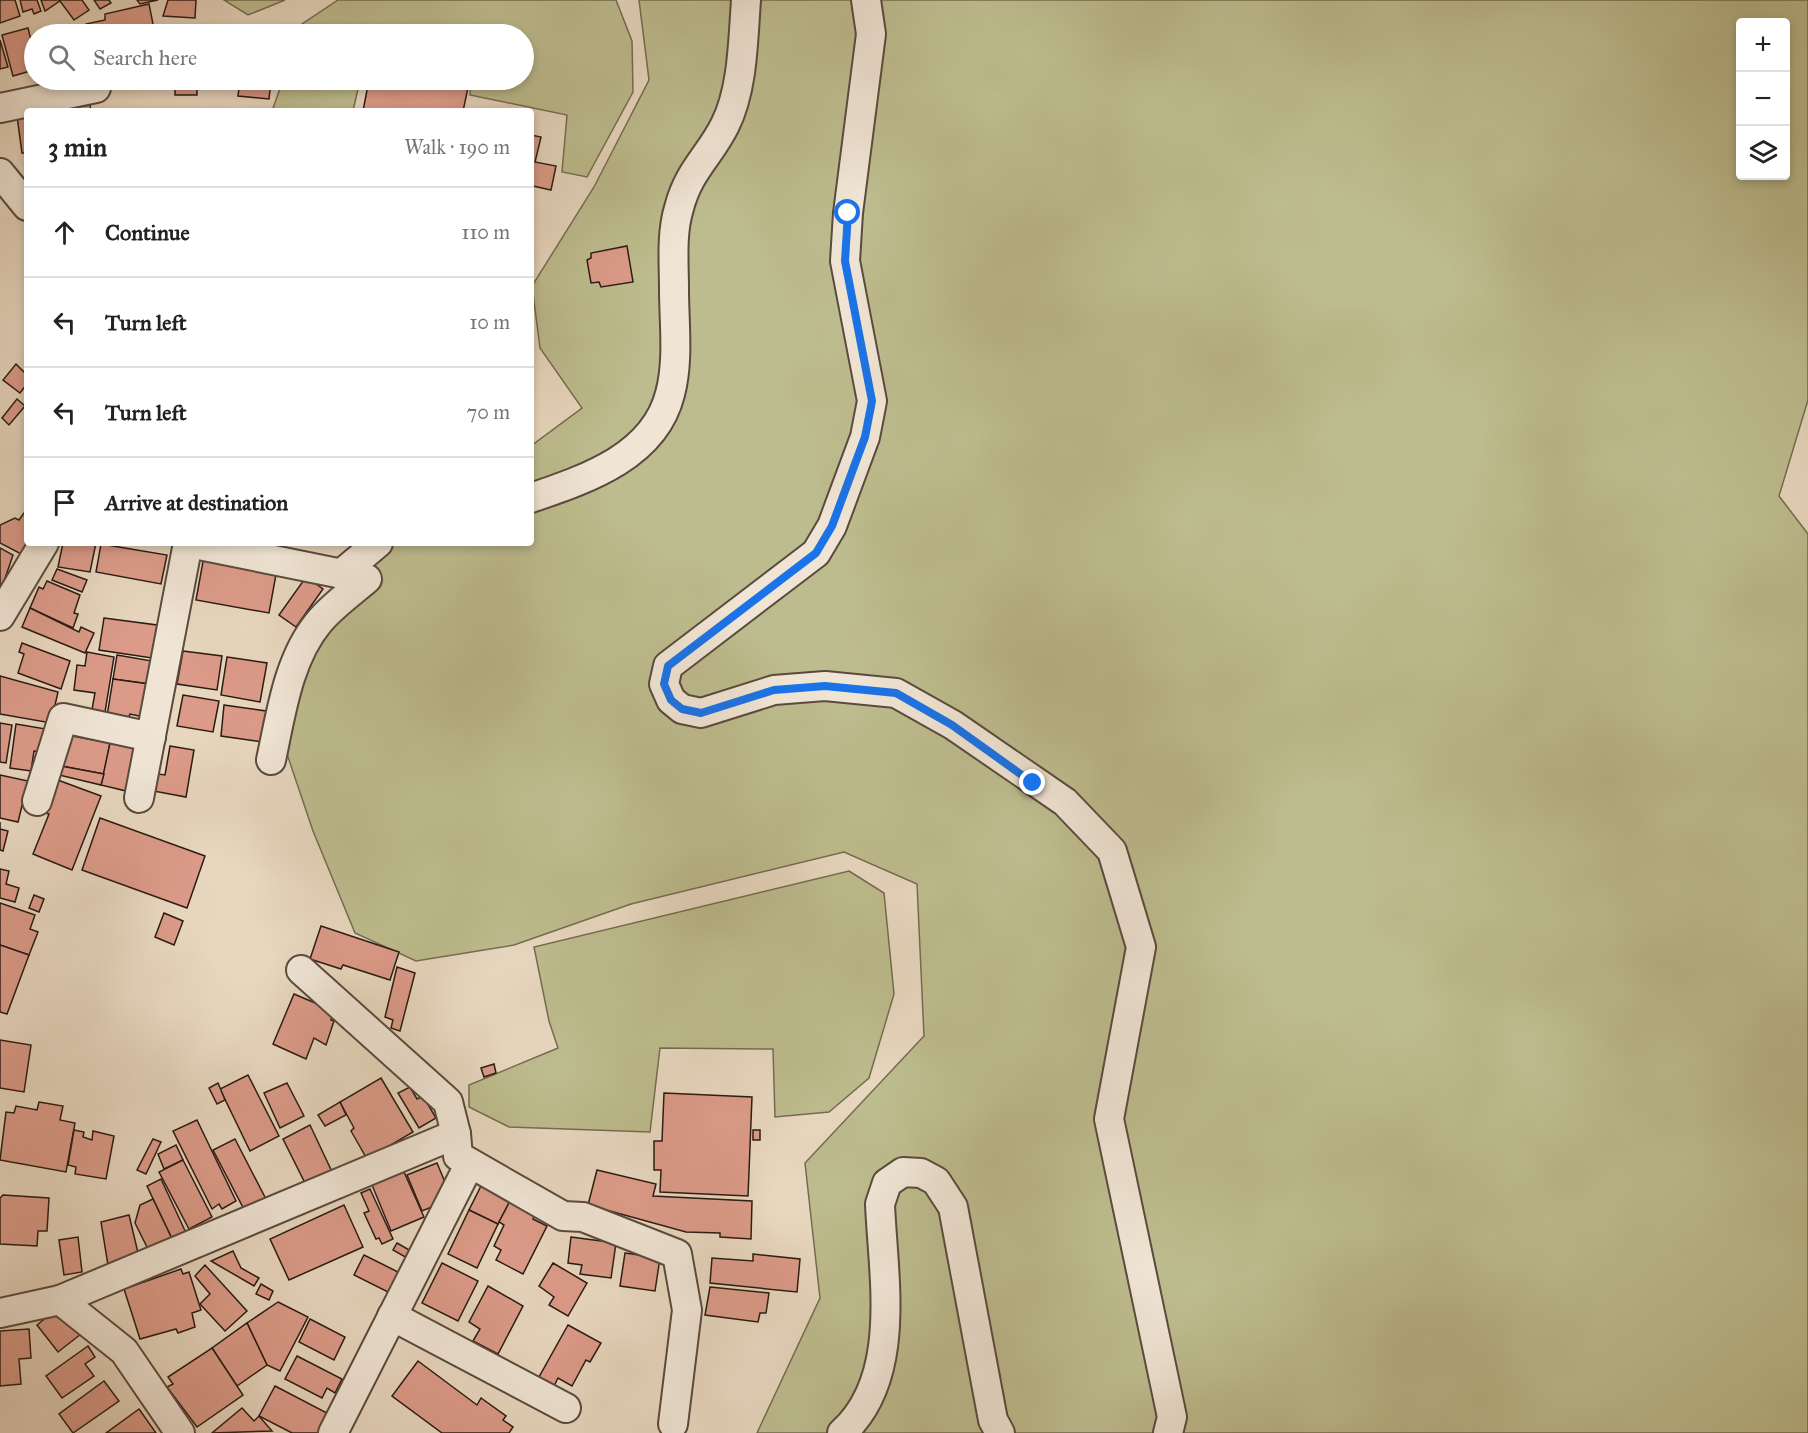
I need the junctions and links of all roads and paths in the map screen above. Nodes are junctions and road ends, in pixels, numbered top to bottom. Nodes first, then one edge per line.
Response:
1 (746, 0) edge
2 (866, 0) edge
3 (86, 90) edge
4 (0, 108) edge
5 (11, 176) edge
6 (24, 200) edge
7 (534, 497) edge
8 (42, 546) edge
9 (187, 546) edge
10 (203, 546) edge
11 (374, 546) edge
12 (341, 574) junction
13 (0, 616) edge
14 (151, 737) junction
15 (271, 760) dead end
16 (139, 798) dead end
17 (37, 801) dead end
18 (301, 970) dead end
19 (456, 1134) junction
20 (470, 1162) junction
21 (60, 1300) junction
22 (0, 1312) edge
23 (392, 1316) junction
24 (566, 1408) dead end
25 (673, 1424) dead end
26 (180, 1433) edge
27 (333, 1433) edge
28 (842, 1433) edge
29 (1000, 1433) edge
30 (1168, 1433) edge

1 - 7 street
2 - 30 street
3 - 4 street
5 - 6 street
8 - 13 street
9 - 14 street
10 - 12 street
11 - 12 street
12 - 15 street
14 - 16 street
14 - 17 street
18 - 19 street
19 - 20 street
19 - 21 street
20 - 23 street
20 - 25 street
21 - 22 street
21 - 26 street
23 - 24 street
23 - 27 street
28 - 29 street

